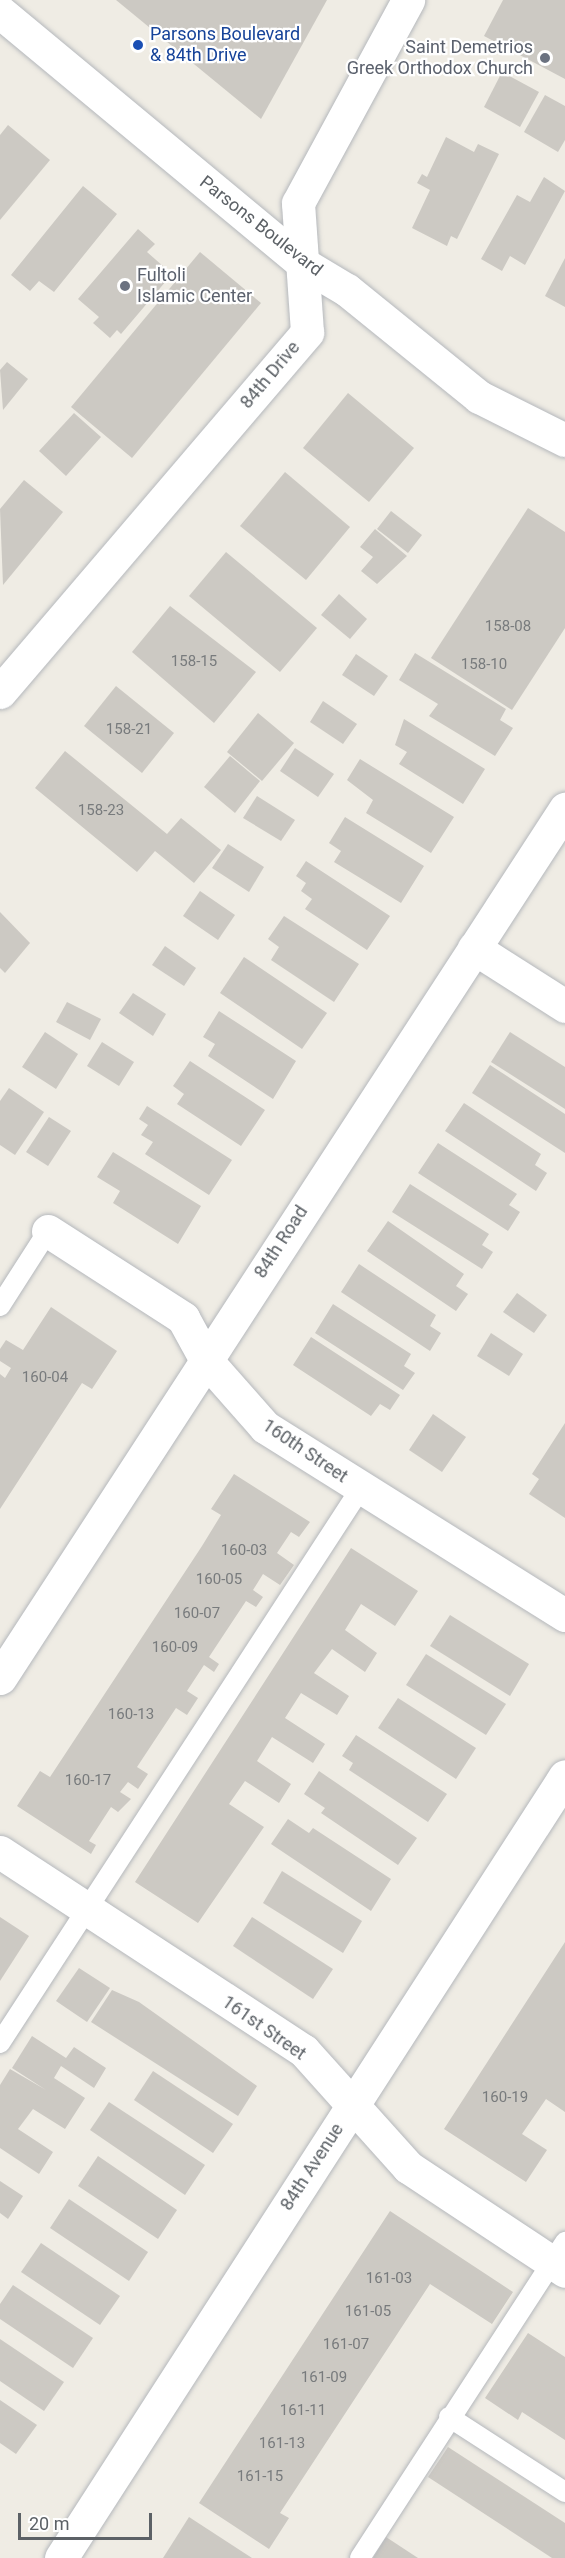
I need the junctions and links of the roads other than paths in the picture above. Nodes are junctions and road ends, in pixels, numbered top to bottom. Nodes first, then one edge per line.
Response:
1 (408, 0) edge
2 (0, 12) edge
3 (305, 265) junction
4 (565, 440) edge
5 (2, 687) edge
6 (565, 809) edge
7 (474, 948) junction
8 (565, 1006) edge
9 (48, 1231) joint
10 (0, 1306) edge
11 (206, 1360) junction
12 (361, 1488) junction
13 (565, 1615) edge
14 (0, 1678) edge
15 (565, 1776) edge
16 (0, 1852) edge
17 (87, 1911) junction
18 (0, 2043) edge
19 (351, 2107) junction
20 (561, 2258) edge
21 (449, 2417) junction
22 (565, 2492) edge
23 (61, 2558) edge
24 (360, 2558) edge

1 - 3 street, 84th Drive
2 - 3 street, Parsons Boulevard
3 - 4 street, Parsons Boulevard
3 - 5 street, 84th Drive
6 - 7 street, 84th Road
7 - 8 street
7 - 11 street, 84th Road
9 - 10 lane
9 - 11 street, 160th Street
11 - 12 street, 160th Street
11 - 14 street, 84th Road
12 - 13 street, 160th Street
12 - 17 lane
15 - 19 street, 84th Avenue
16 - 17 street, 161st Street
17 - 18 lane
17 - 19 street, 161st Street
19 - 20 street, 161st Street
19 - 23 street, 84th Avenue
20 - 21 lane
21 - 22 lane
21 - 24 lane

